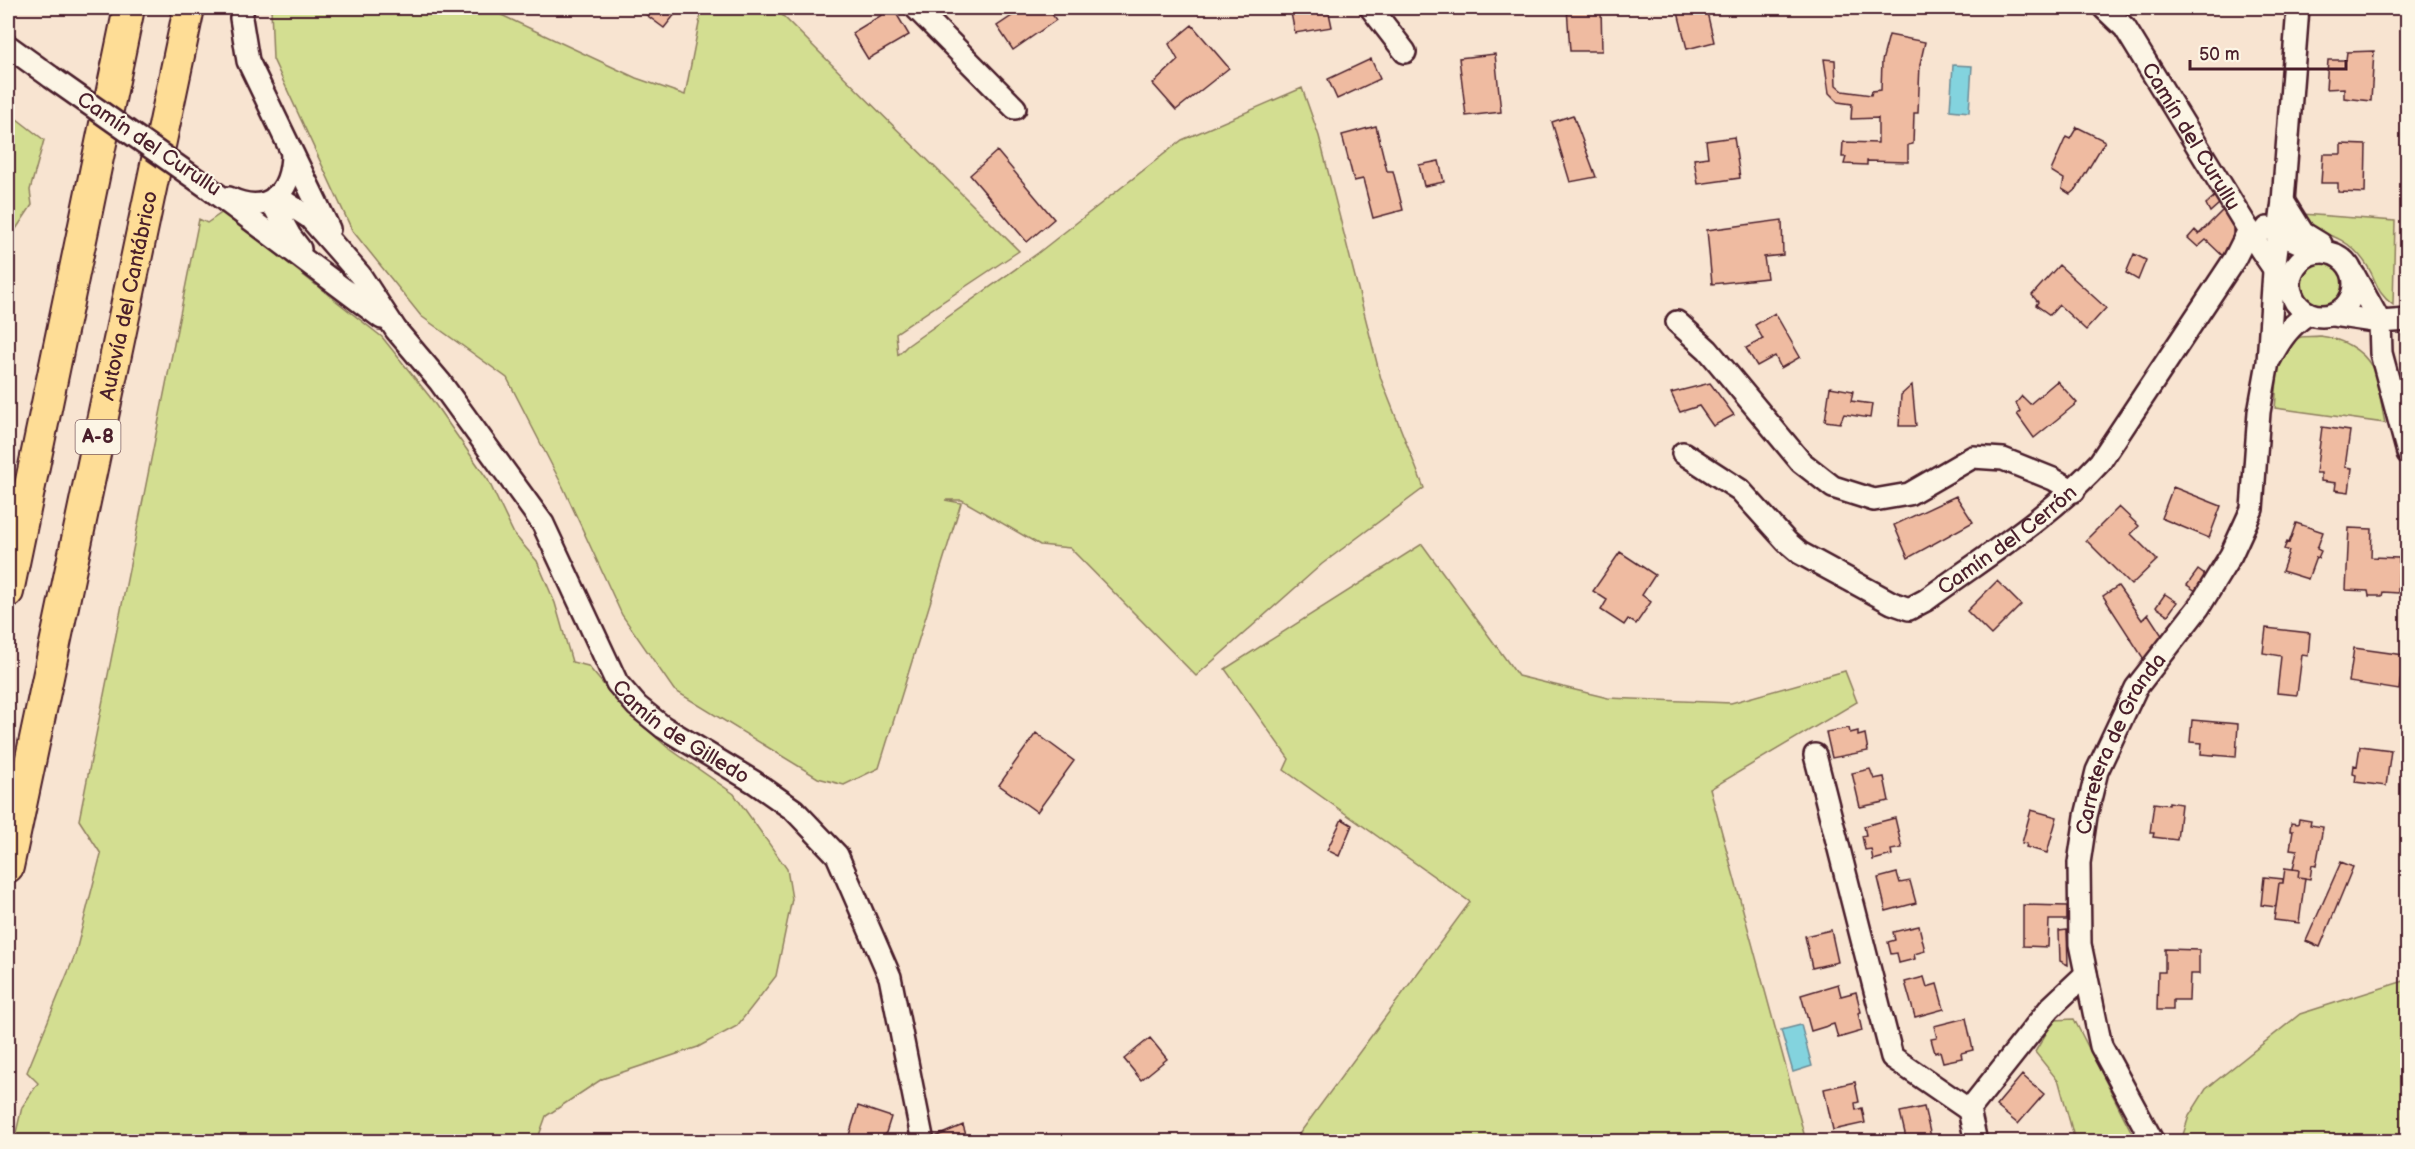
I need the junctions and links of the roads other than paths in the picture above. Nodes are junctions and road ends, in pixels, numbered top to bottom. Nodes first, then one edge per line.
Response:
1 (189, 8) edge
2 (243, 8) edge
3 (916, 8) edge
4 (1371, 8) edge
5 (2104, 8) edge
6 (2298, 8) edge
7 (128, 12) edge
8 (8, 46) edge
9 (1405, 52) dead end
10 (1015, 108) dead end
11 (292, 151) junction
12 (210, 189) junction
13 (273, 198) junction
14 (2283, 201) junction
15 (2258, 227) junction
16 (340, 251) junction
17 (2323, 254) junction
18 (310, 263) junction
19 (2274, 271) junction
20 (2353, 273) junction
21 (2292, 295) junction
22 (2308, 314) junction
23 (2333, 315) junction
24 (2408, 320) edge
25 (1677, 322) dead end
26 (2380, 322) junction
27 (396, 330) junction
28 (2268, 362) junction
29 (1683, 453) dead end
30 (2408, 453) edge
31 (2074, 490) junction
32 (8, 592) edge
33 (1815, 755) dead end
34 (8, 867) edge
35 (2086, 974) junction
36 (1969, 1110) junction
37 (923, 1142) edge
38 (1976, 1142) edge
39 (2153, 1142) edge

1 - 34 highway, Autovía del Cantábrico / A-8
2 - 11 street
3 - 10 street
4 - 9 street
5 - 15 street, Camín del Curullu
6 - 14 street, Carretera de Granda
7 - 32 highway
8 - 12 street, Camín del Curullu, bridge
11 - 13 street
11 - 16 street, Camín de Gilledo
12 - 13 street, Camín del Curullu
12 - 18 street, Camín de Gilledo
13 - 16 street, Camín de Gilledo
13 - 18 street, Camín de Gilledo
14 - 15 street, Carretera de Granda
14 - 17 street
15 - 17 street
15 - 19 street, Camín del Curullu
15 - 19 street, Carretera de Granda
15 - 31 street, Camín del Cerrón
16 - 27 street, Camín de Gilledo
17 - 19 street
17 - 20 street
17 - 21 street
18 - 27 street, Camín de Gilledo
19 - 21 street, Camín del Curullu
19 - 28 street, Carretera de Granda
20 - 23 street
20 - 26 street
21 - 22 street
22 - 23 street
22 - 28 street, Carretera de Granda
23 - 26 street
24 - 26 street
25 - 31 street
26 - 30 street
27 - 37 street, Camín de Gilledo
28 - 35 street, Carretera de Granda
29 - 31 street, Camín del Cerrón
33 - 36 street
35 - 36 street
35 - 39 street, Carretera de Granda
36 - 38 street

